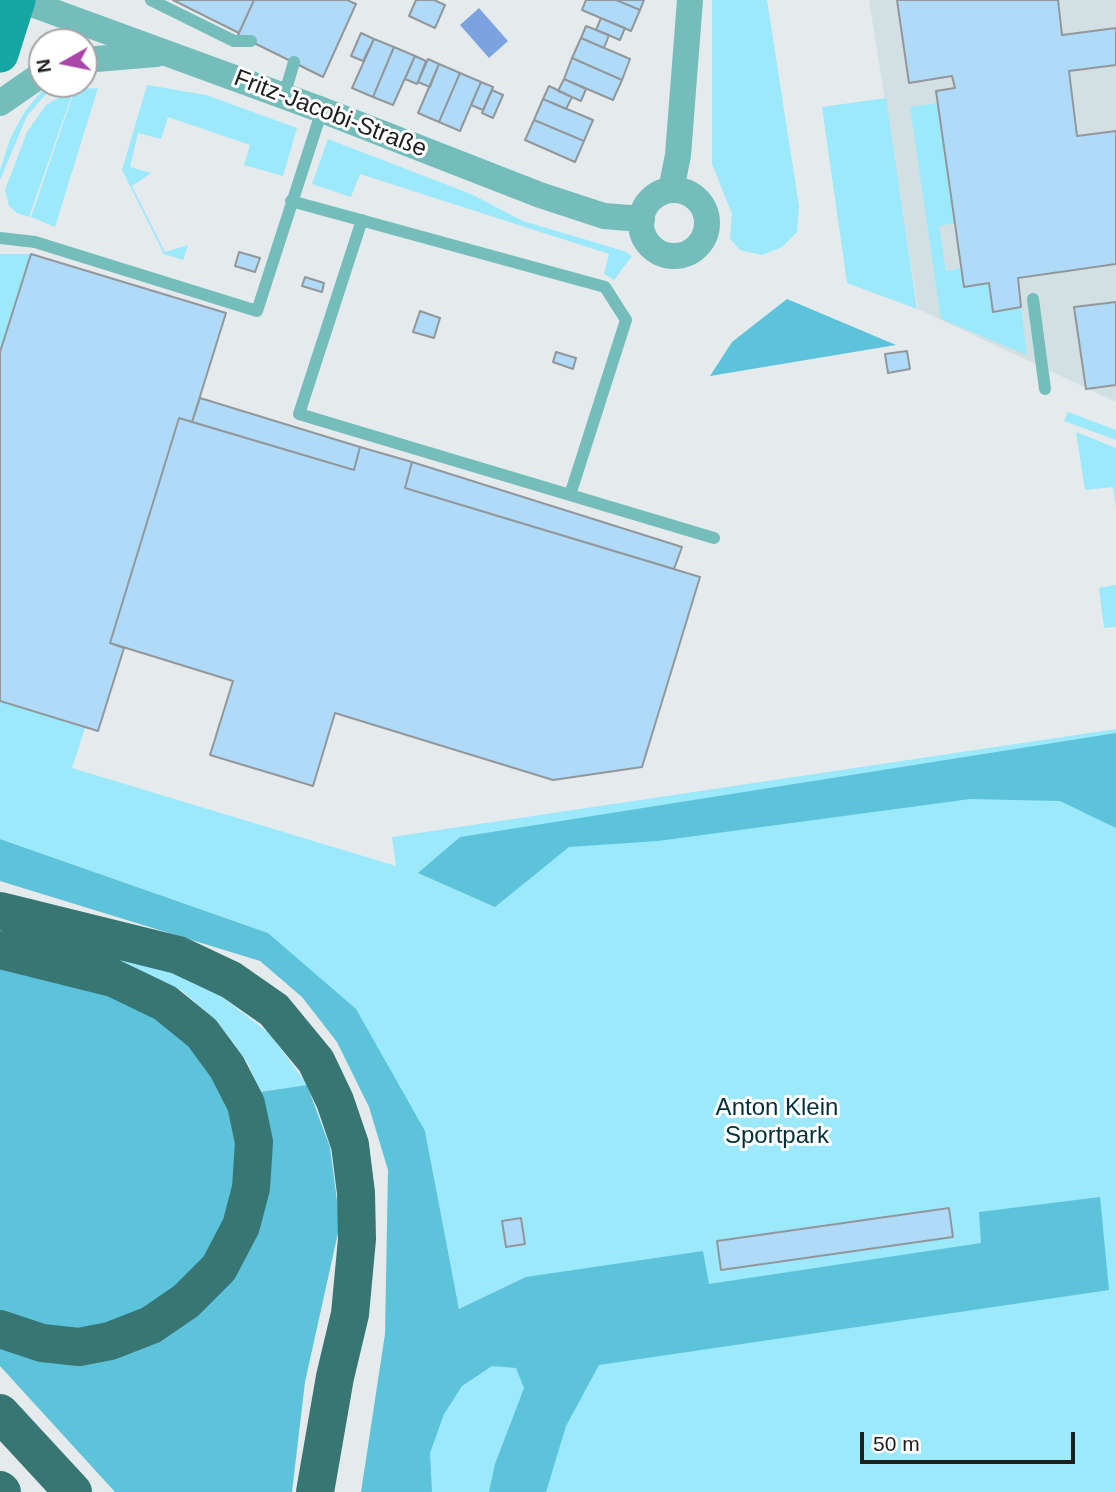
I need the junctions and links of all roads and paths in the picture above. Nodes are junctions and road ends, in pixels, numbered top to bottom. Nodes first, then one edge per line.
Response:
1 (19, 0) edge
2 (151, 0) edge
3 (690, 0) edge
4 (251, 41) dead end
5 (165, 53) junction
6 (0, 54) edge
7 (98, 59) edge
8 (290, 60) dead end
9 (28, 84) edge
10 (286, 85) junction
11 (0, 103) edge
12 (322, 110) junction
13 (671, 190) junction
14 (291, 201) junction
15 (642, 219) junction
16 (362, 220) junction
17 (0, 238) edge
18 (1034, 299) dead end
19 (1045, 389) dead end
20 (570, 495) junction
21 (714, 538) dead end
22 (0, 911) edge
23 (0, 950) edge
24 (0, 1329) edge
25 (0, 1413) edge
26 (73, 1492) edge
27 (315, 1492) edge

1 - 5 street, Fritz-Jacobi-Straße
1 - 6 main road
2 - 4 lane
3 - 13 street
5 - 7 street
5 - 10 street, Fritz-Jacobi-Straße
8 - 10 lane
9 - 11 street
10 - 12 street, Fritz-Jacobi-Straße
12 - 14 lane
12 - 15 street, Fritz-Jacobi-Straße
13 - 15 street
13 - 15 street
14 - 16 lane
14 - 17 lane
16 - 20 lane
16 - 20 lane
18 - 19 lane
20 - 21 lane
22 - 27 highway
23 - 24 highway
25 - 26 highway

